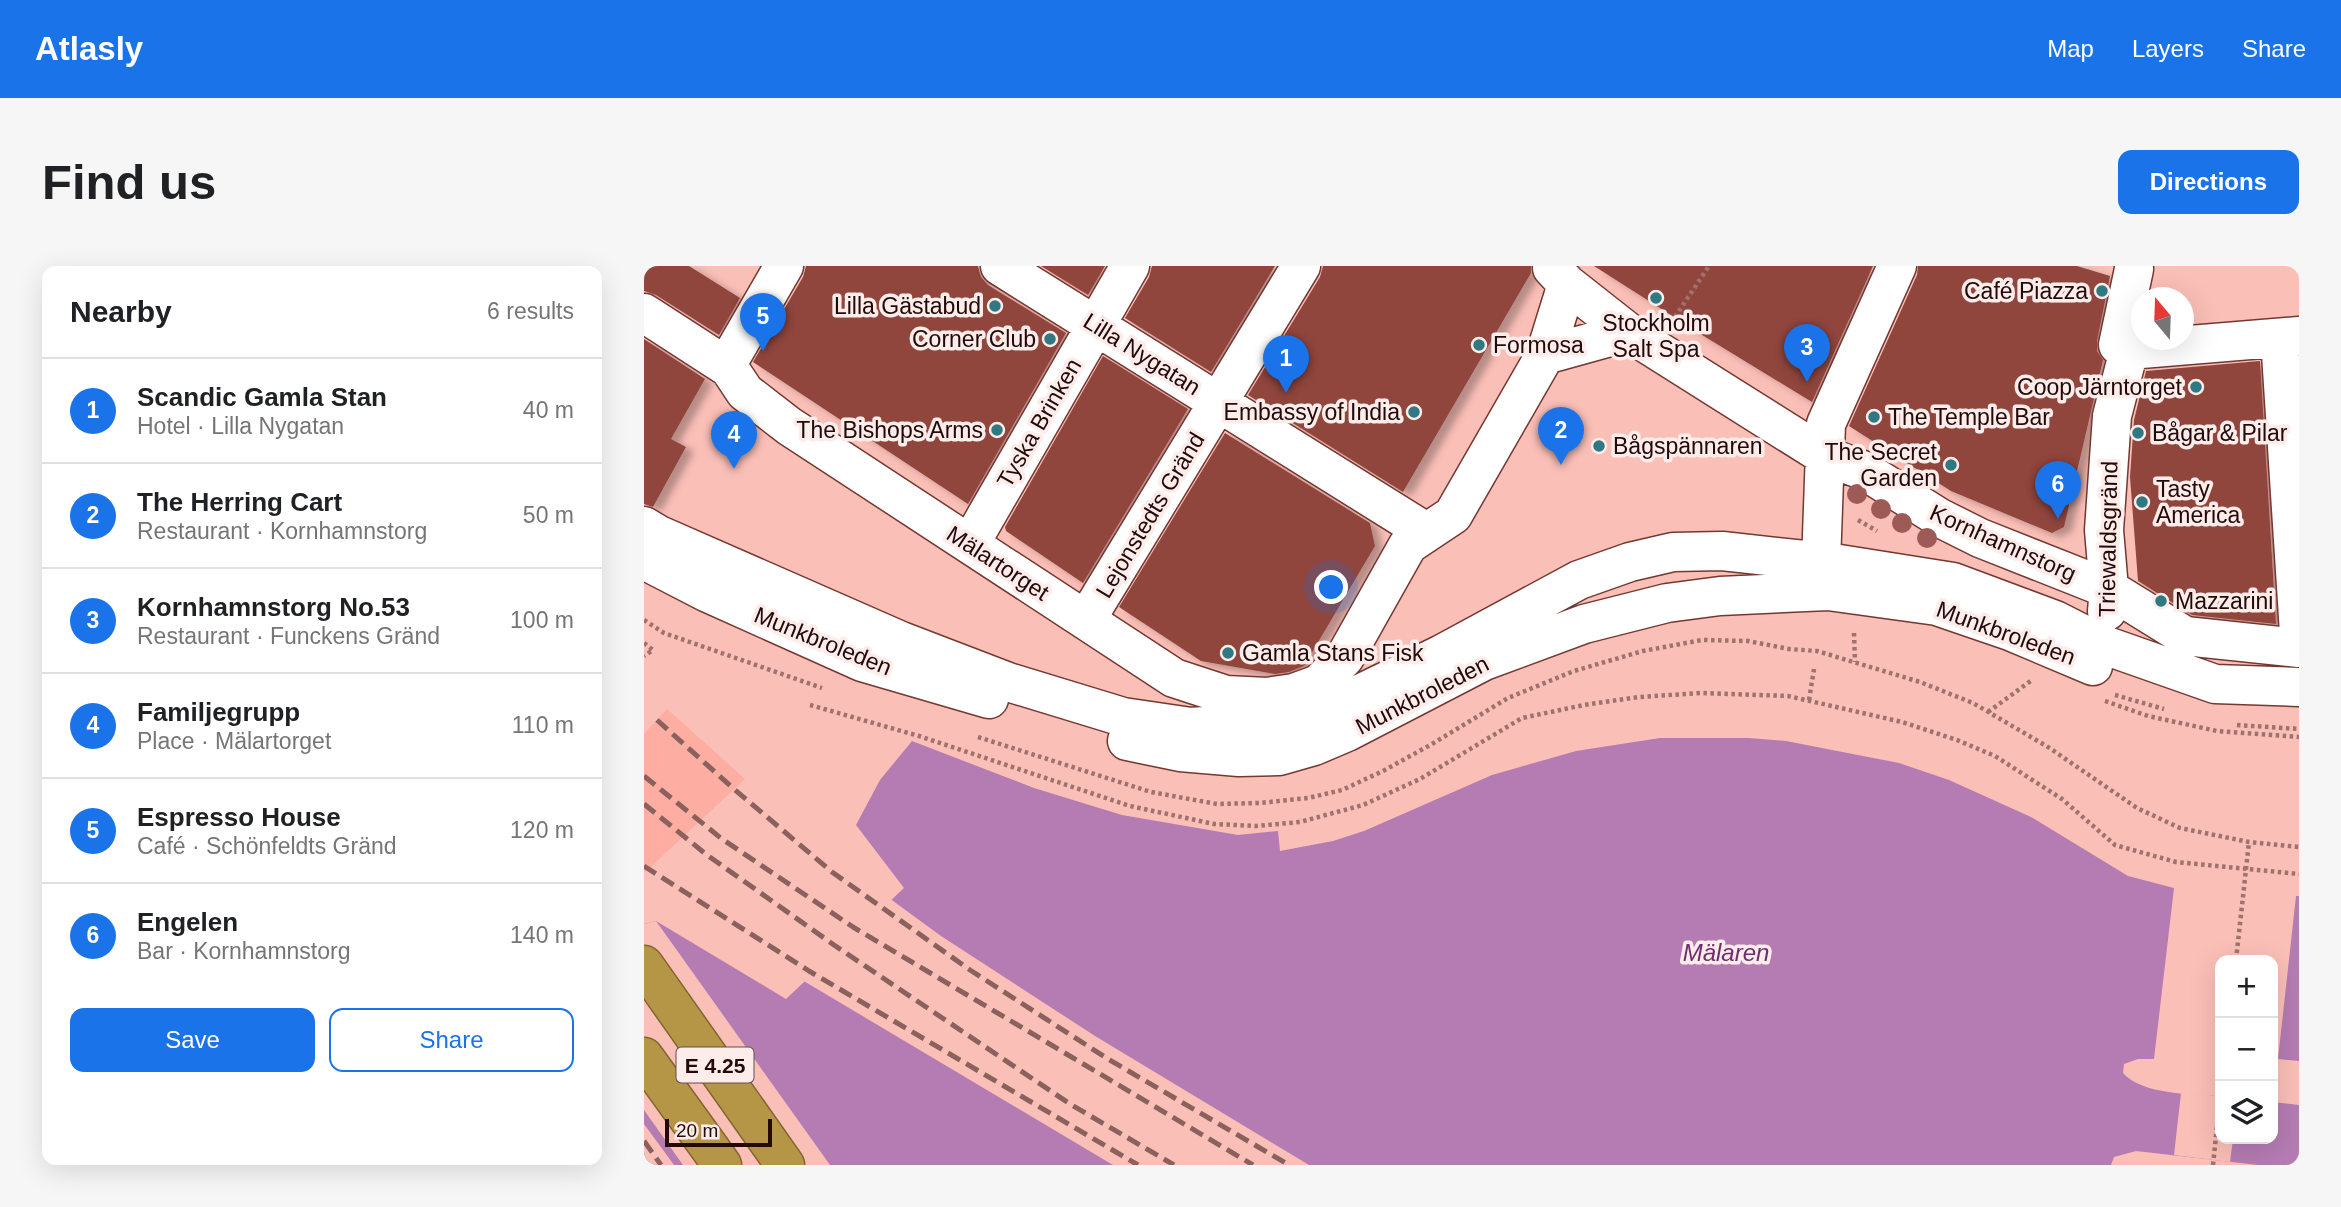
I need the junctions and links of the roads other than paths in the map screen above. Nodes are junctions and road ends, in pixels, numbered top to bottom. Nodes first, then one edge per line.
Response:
1 (784, 266) edge
2 (1000, 266) edge
3 (1130, 266) edge
4 (1301, 266) edge
5 (1898, 266) edge
6 (2137, 267) edge
7 (1559, 275) edge
8 (644, 313) edge
9 (1096, 325) junction
10 (1628, 332) junction
11 (2290, 337) edge
12 (2129, 351) junction
13 (1545, 355) junction
14 (729, 369) junction
15 (1219, 402) junction
16 (2293, 434) edge
17 (1825, 456) junction
18 (2295, 509) edge
19 (644, 526) edge
20 (1426, 532) junction
21 (970, 544) junction
22 (644, 560) edge
23 (1821, 563) junction
24 (2109, 589) junction
25 (1086, 620) junction
26 (2299, 633) edge
27 (2104, 645) junction
28 (2299, 648) edge
29 (2299, 687) edge
30 (1294, 693) joint
31 (2299, 708) edge
32 (644, 965) edge
33 (644, 1057) edge
34 (722, 1165) edge
35 (785, 1165) edge

1 - 14 street
2 - 9 street, Lilla Nygatan
3 - 9 street, Tyska Brinken
4 - 15 street, Lejonstedts Gränd
5 - 17 street
6 - 12 street
7 - 10 street, Kornhamnstorg
7 - 13 street, Kornhamnstorg
8 - 14 street, Mälartorget
9 - 15 street, Lilla Nygatan
9 - 21 street, Tyska Brinken
10 - 13 street
10 - 17 street, Kornhamnstorg
11 - 12 street
11 - 16 street
12 - 24 street, Triewaldsgränd
13 - 20 street, Kornhamnstorg
14 - 21 street, Mälartorget
15 - 20 street, Lilla Nygatan
15 - 25 street, Lejonstedts Gränd
16 - 18 street
17 - 23 street
17 - 24 street, Kornhamnstorg
18 - 26 street
19 - 23 street, Munkbroleden
20 - 30 street, Kornhamnstorg
21 - 25 street, Mälartorget
22 - 31 street, Munkbroleden
23 - 27 street, Munkbroleden
24 - 27 street, Triewaldsgränd
24 - 28 street, Kornhamnstorg
25 - 30 street, Mälartorget
27 - 29 street, Munkbroleden
32 - 35 highway, E 4.25
33 - 34 highway, E 4.25

